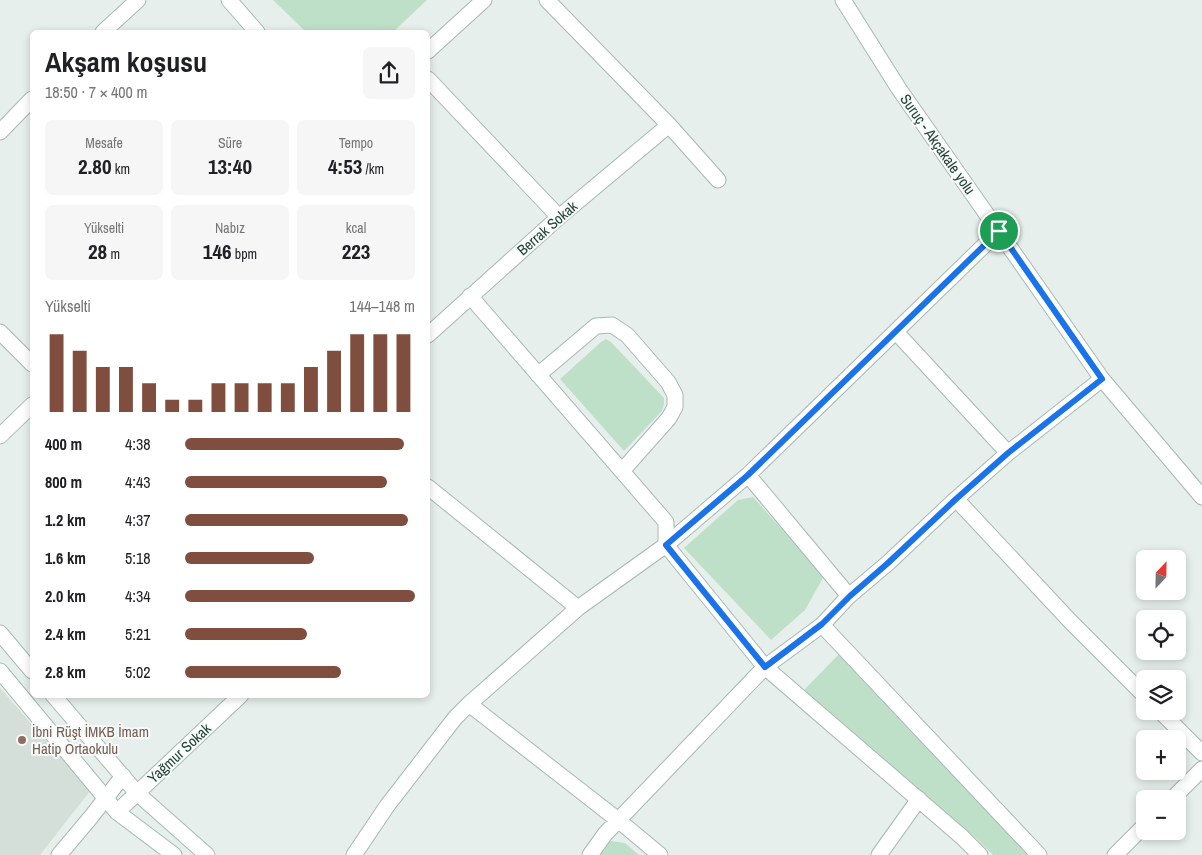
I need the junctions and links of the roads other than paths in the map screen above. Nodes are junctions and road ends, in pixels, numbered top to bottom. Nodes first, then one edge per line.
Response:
1 (138, 0) edge
2 (229, 0) edge
3 (484, 0) edge
4 (547, 0) edge
5 (843, 0) edge
6 (105, 30) edge
7 (255, 30) edge
8 (430, 49) edge
9 (430, 81) edge
10 (30, 101) edge
11 (669, 125) junction
12 (0, 132) edge
13 (718, 180) dead end
14 (559, 217) junction
15 (999, 231) junction
16 (470, 296) junction
17 (0, 332) edge
18 (896, 332) junction
19 (430, 333) edge
20 (30, 362) edge
21 (538, 375) junction
22 (1102, 379) junction
23 (30, 407) edge
24 (0, 436) edge
25 (1008, 453) junction
26 (622, 471) junction
27 (748, 475) junction
28 (430, 493) edge
29 (1202, 498) edge
30 (956, 499) junction
31 (666, 545) junction
32 (850, 596) junction
33 (578, 608) junction
34 (822, 624) junction
35 (0, 633) edge
36 (765, 667) junction
37 (30, 669) edge
38 (0, 671) edge
39 (1136, 687) edge
40 (56, 698) edge
41 (238, 698) edge
42 (469, 704) junction
43 (1169, 720) edge
44 (1202, 752) edge
45 (1202, 769) edge
46 (123, 776) junction
47 (1181, 790) edge
48 (137, 793) junction
49 (105, 798) junction
50 (919, 799) junction
51 (117, 812) junction
52 (618, 820) junction
53 (1136, 834) edge
54 (169, 854) edge
55 (59, 855) edge
56 (207, 855) edge
57 (354, 855) edge
58 (590, 855) edge
59 (660, 855) edge
60 (879, 855) edge
61 (980, 855) edge
62 (1039, 855) edge
63 (1115, 855) edge

1 - 6 street
2 - 7 street
3 - 8 street
4 - 11 street
5 - 15 street, Suruç - Akçakale yolu
9 - 14 street
10 - 12 street
11 - 13 street
11 - 14 street, Berrak Sokak
14 - 16 street, Berrak Sokak
15 - 18 street
15 - 22 street, Suruç - Akçakale yolu
16 - 19 street, Berrak Sokak
16 - 21 street
17 - 20 street
18 - 25 street
18 - 27 street
21 - 26 street
21 - 26 street
22 - 25 street
22 - 29 street, Suruç - Akçakale yolu
23 - 24 street
25 - 30 street
26 - 31 street
27 - 31 street
27 - 32 street
28 - 33 street
30 - 32 street
30 - 39 street
31 - 33 street
31 - 36 street
32 - 34 street
33 - 42 street
34 - 36 street
34 - 62 street
35 - 37 street
36 - 50 street
36 - 52 street
38 - 49 street
40 - 46 street
41 - 48 street, Yağmur Sokak
42 - 52 street
42 - 57 street
43 - 44 street
45 - 47 street
46 - 48 street
46 - 49 street
48 - 51 street, Yağmur Sokak
48 - 56 street
49 - 51 street
49 - 55 street
50 - 60 street
50 - 61 street
51 - 54 street
52 - 58 street
52 - 59 street
53 - 63 street

